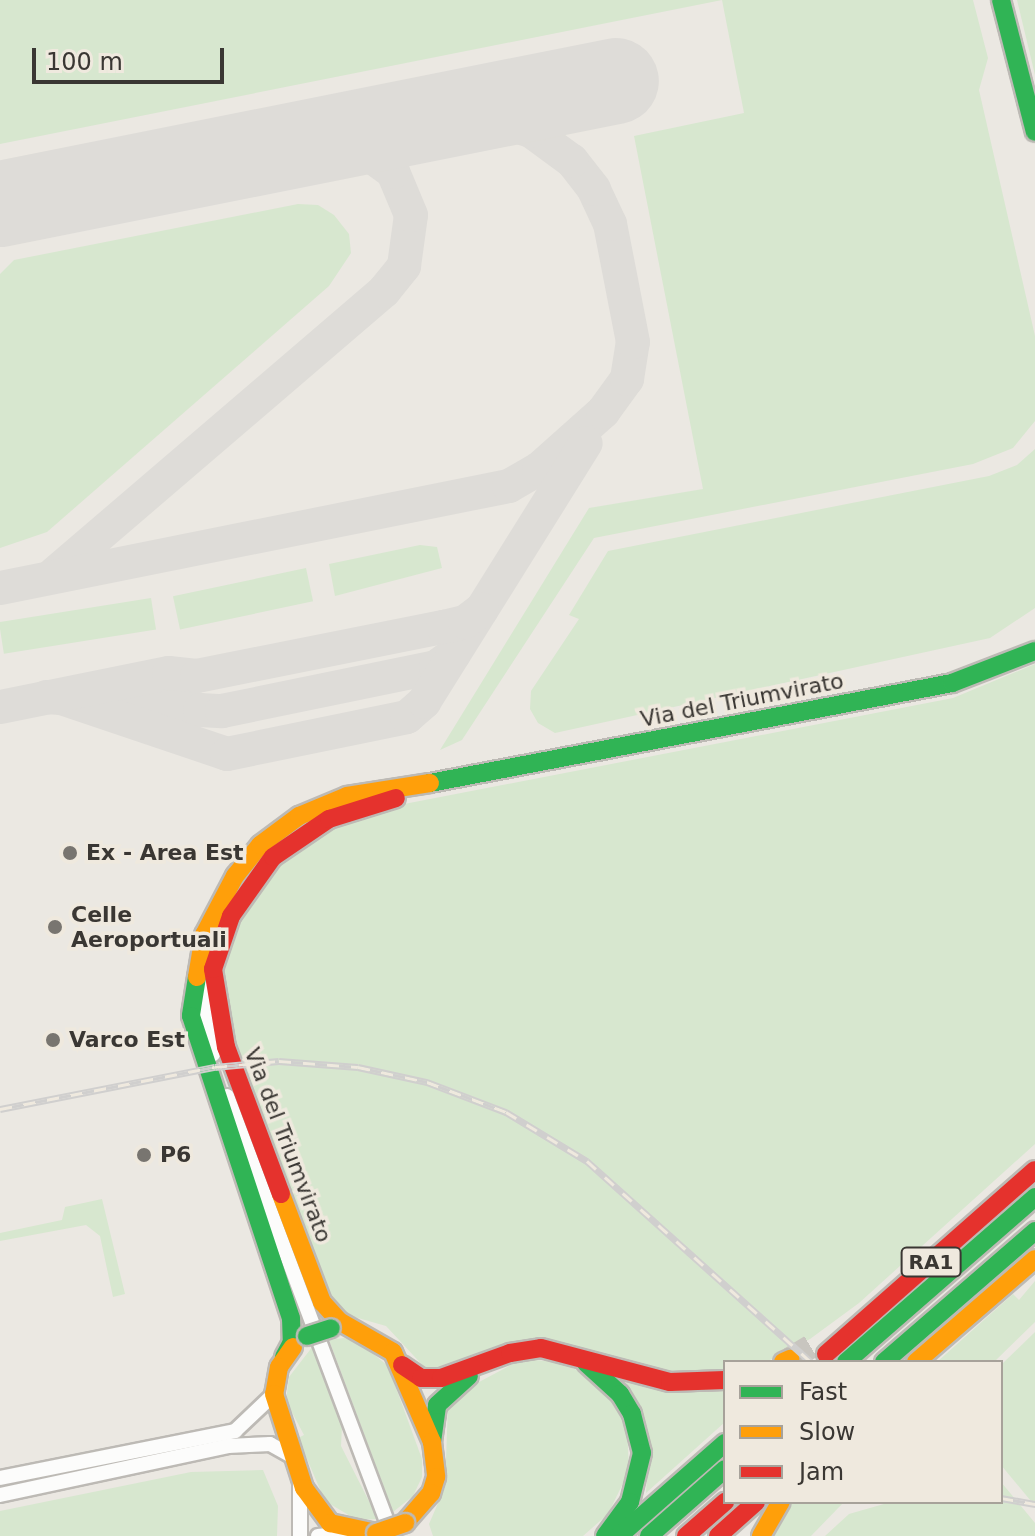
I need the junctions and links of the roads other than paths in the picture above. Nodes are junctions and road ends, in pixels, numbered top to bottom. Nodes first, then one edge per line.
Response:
1 (1001, 0) edge
2 (1035, 132) edge
3 (1035, 651) edge
4 (454, 780) junction
5 (214, 957) junction
6 (193, 985) junction
7 (215, 1063) junction
8 (1030, 1174) edge
9 (1035, 1197) edge
10 (1035, 1231) edge
11 (1035, 1259) edge
12 (973, 1313) junction
13 (357, 1330) junction
14 (820, 1350) tunnel mouth
15 (574, 1355) junction
16 (284, 1357) junction
17 (501, 1357) junction
18 (848, 1360) edge
19 (886, 1360) edge
20 (918, 1360) edge
21 (928, 1360) edge
22 (402, 1365) junction
23 (723, 1380) edge
24 (274, 1394) junction
25 (432, 1442) junction
26 (723, 1445) edge
27 (295, 1465) junction
28 (723, 1471) edge
29 (0, 1478) edge
30 (0, 1495) edge
31 (723, 1504) edge
32 (754, 1504) edge
33 (780, 1504) edge
34 (388, 1531) edge
35 (300, 1536) edge
36 (318, 1536) edge
37 (605, 1536) edge
38 (619, 1536) edge
39 (649, 1536) edge
40 (686, 1536) edge
41 (718, 1536) edge
42 (761, 1536) edge

1 - 2 main road
3 - 4 main road, Via del Triumvirato
4 - 5 main road, Via del Triumvirato
4 - 6 main road, Via del Triumvirato
5 - 7 street, Via del Triumvirato
5 - 13 main road, Via del Triumvirato
6 - 7 street, Via del Triumvirato
6 - 16 main road, Via del Triumvirato
7 - 34 street, Via del Triumvirato
8 - 14 main road
9 - 18 main road
10 - 19 main road
11 - 12 main road, RA1
12 - 20 main road, RA1
12 - 21 main road
13 - 16 main road, Via del Triumvirato, bridge
13 - 22 main road, Via del Triumvirato
15 - 17 main road
15 - 23 main road
15 - 37 main road
16 - 24 main road, Via del Triumvirato
17 - 22 main road
17 - 25 main road
22 - 25 main road, Via del Triumvirato
24 - 27 main road
24 - 29 street
25 - 34 main road, Via del Triumvirato
26 - 38 main road
27 - 30 street
27 - 34 main road
27 - 35 street
28 - 39 main road
31 - 40 main road
32 - 41 main road
33 - 42 main road
34 - 36 street

